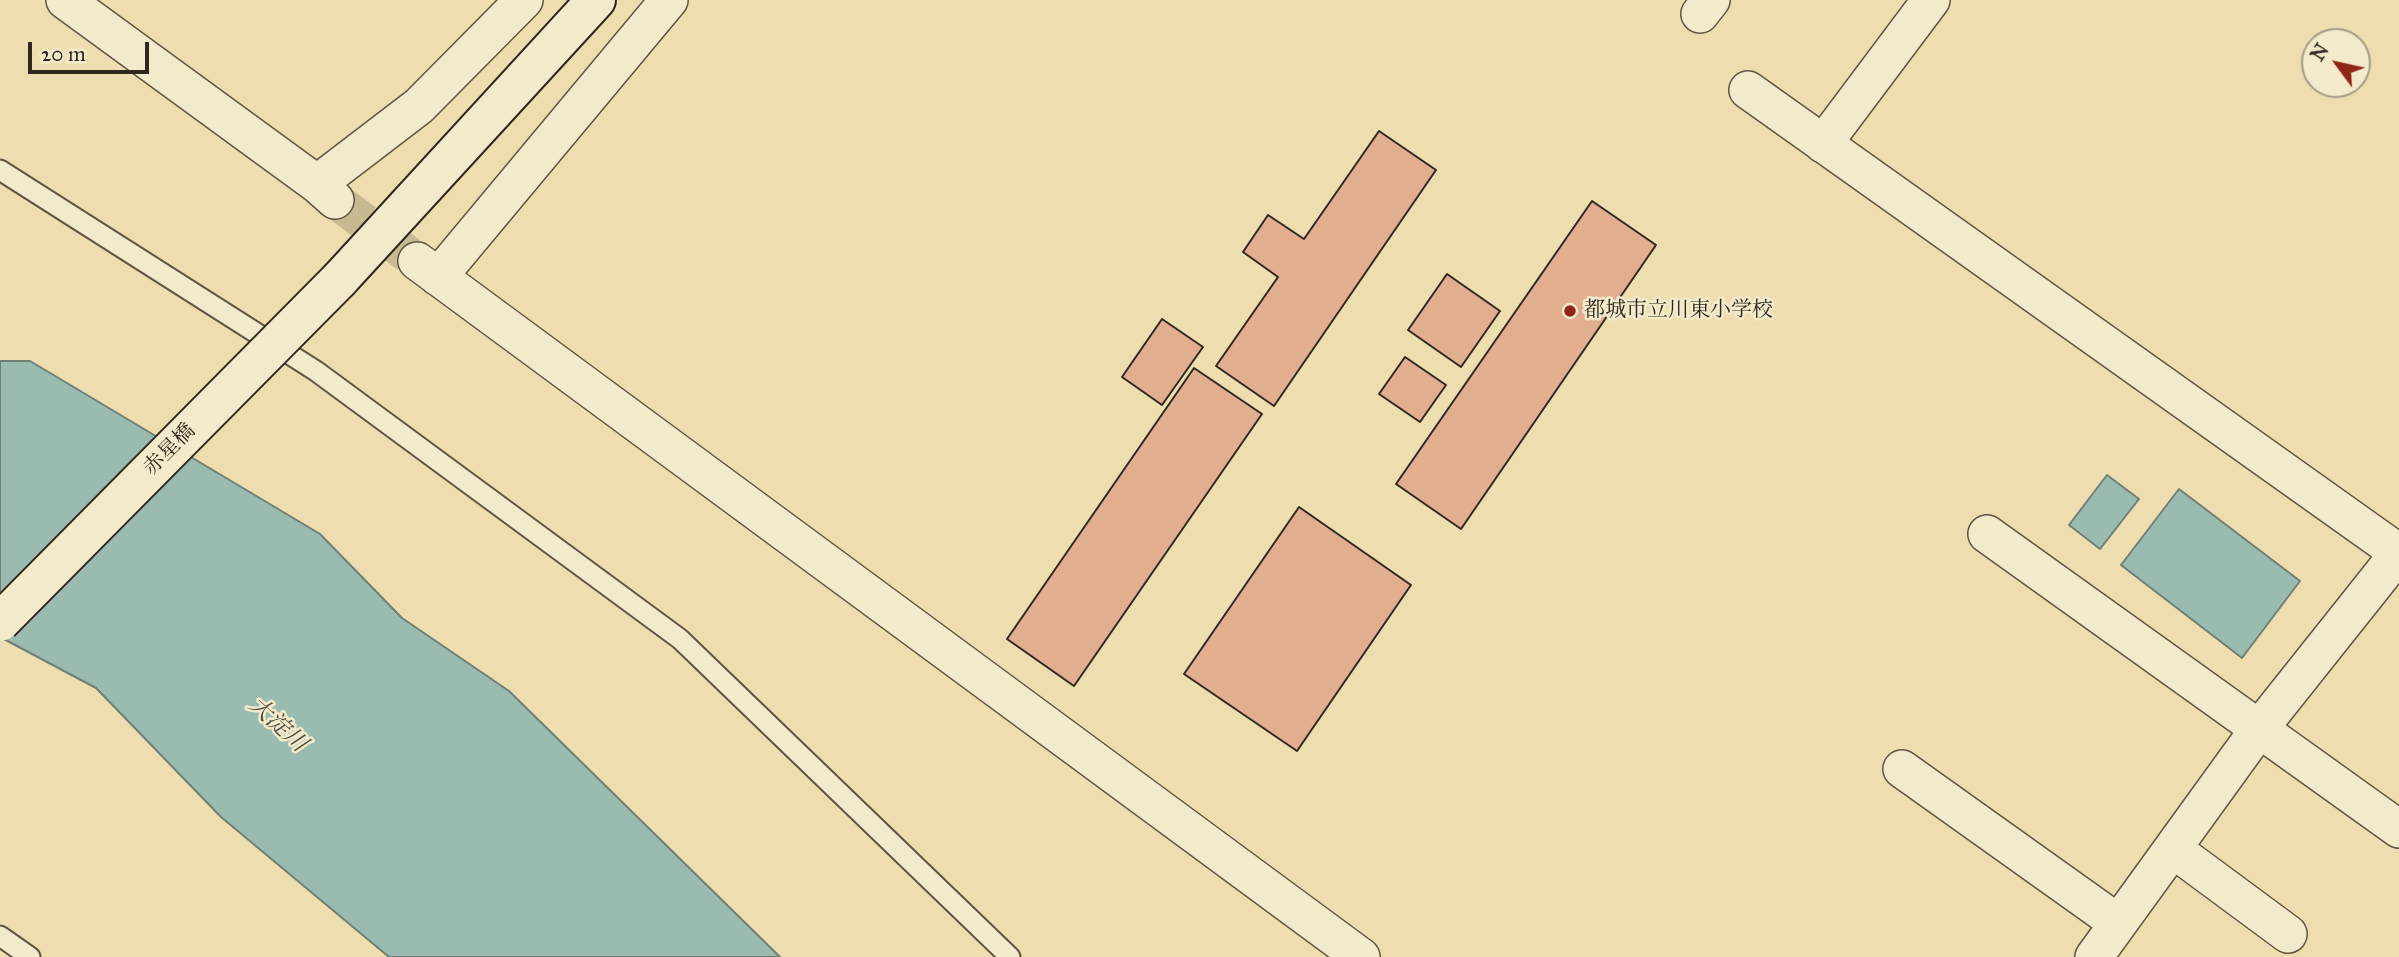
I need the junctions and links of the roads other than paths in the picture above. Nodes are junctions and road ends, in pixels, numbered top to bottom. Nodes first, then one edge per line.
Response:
1 (65, 0) edge
2 (524, 0) edge
3 (596, 0) edge
4 (669, 0) edge
5 (1931, 0) edge
6 (1748, 90) dead end
7 (1823, 144) junction
8 (0, 170) edge
9 (1987, 534) dead end
10 (2399, 553) edge
11 (0, 622) edge
12 (2259, 729) junction
13 (1902, 769) dead end
14 (2399, 829) edge
15 (2173, 849) junction
16 (2118, 923) junction
17 (2288, 934) dead end
18 (0, 936) edge
19 (30, 957) edge
20 (1010, 957) edge
21 (1361, 957) edge
22 (2094, 957) edge

1 - 2 street
3 - 11 street, 赤星橋, bridge
4 - 21 street
5 - 7 street
6 - 7 street
7 - 10 street
8 - 20 lane
9 - 12 street
10 - 12 street
12 - 14 street
12 - 15 street
13 - 16 street
15 - 16 street
15 - 17 street
16 - 22 street
18 - 19 lane

